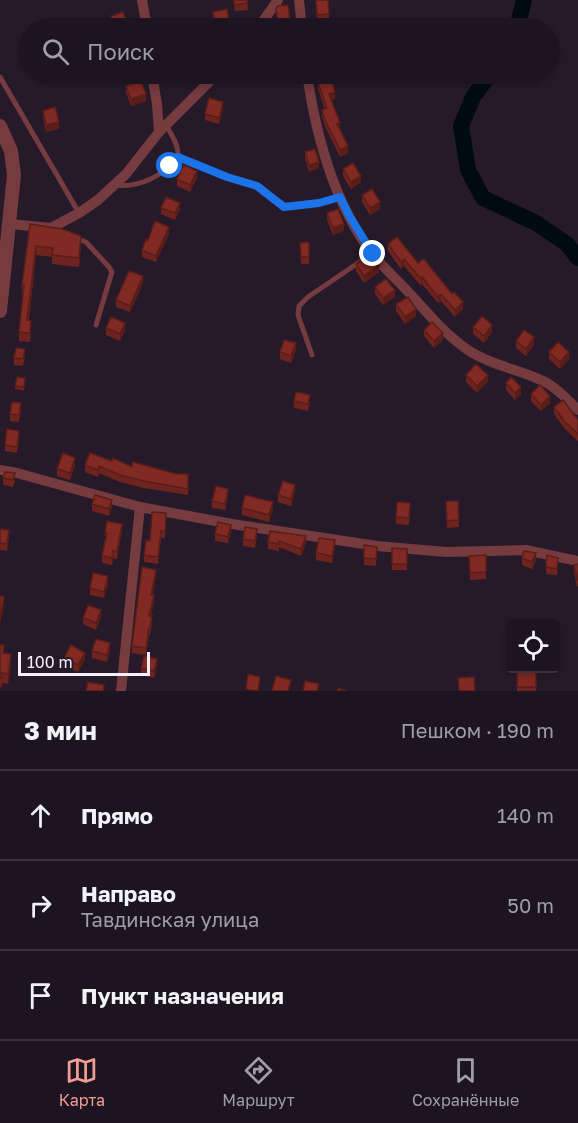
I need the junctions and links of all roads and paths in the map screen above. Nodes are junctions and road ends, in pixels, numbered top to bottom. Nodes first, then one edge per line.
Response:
1 (142, 0) edge
2 (278, 0) edge
3 (299, 0) edge
4 (145, 18) edge
5 (265, 18) edge
6 (301, 18) edge
7 (0, 78) edge
8 (154, 84) edge
9 (207, 84) edge
10 (308, 84) edge
11 (0, 126) edge
12 (163, 128) junction
13 (178, 157) junction
14 (116, 184) junction
15 (340, 197) junction
16 (79, 213) junction
17 (6, 228) edge
18 (68, 235) edge
19 (373, 254) junction
20 (0, 311) edge
21 (96, 325) dead end
22 (312, 355) dead end
23 (578, 410) edge
24 (0, 471) edge
25 (140, 507) junction
26 (578, 561) edge
27 (121, 691) edge

1 - 4 street
2 - 5 street
3 - 6 street
7 - 16 lane
8 - 12 street
9 - 12 street
10 - 15 street
11 - 17 street
12 - 13 lane
12 - 14 street
13 - 14 lane
13 - 15 path
14 - 16 street
15 - 19 street
16 - 17 street
17 - 20 street
18 - 21 lane
19 - 22 lane
19 - 23 street
24 - 25 street
25 - 26 street
25 - 27 street

